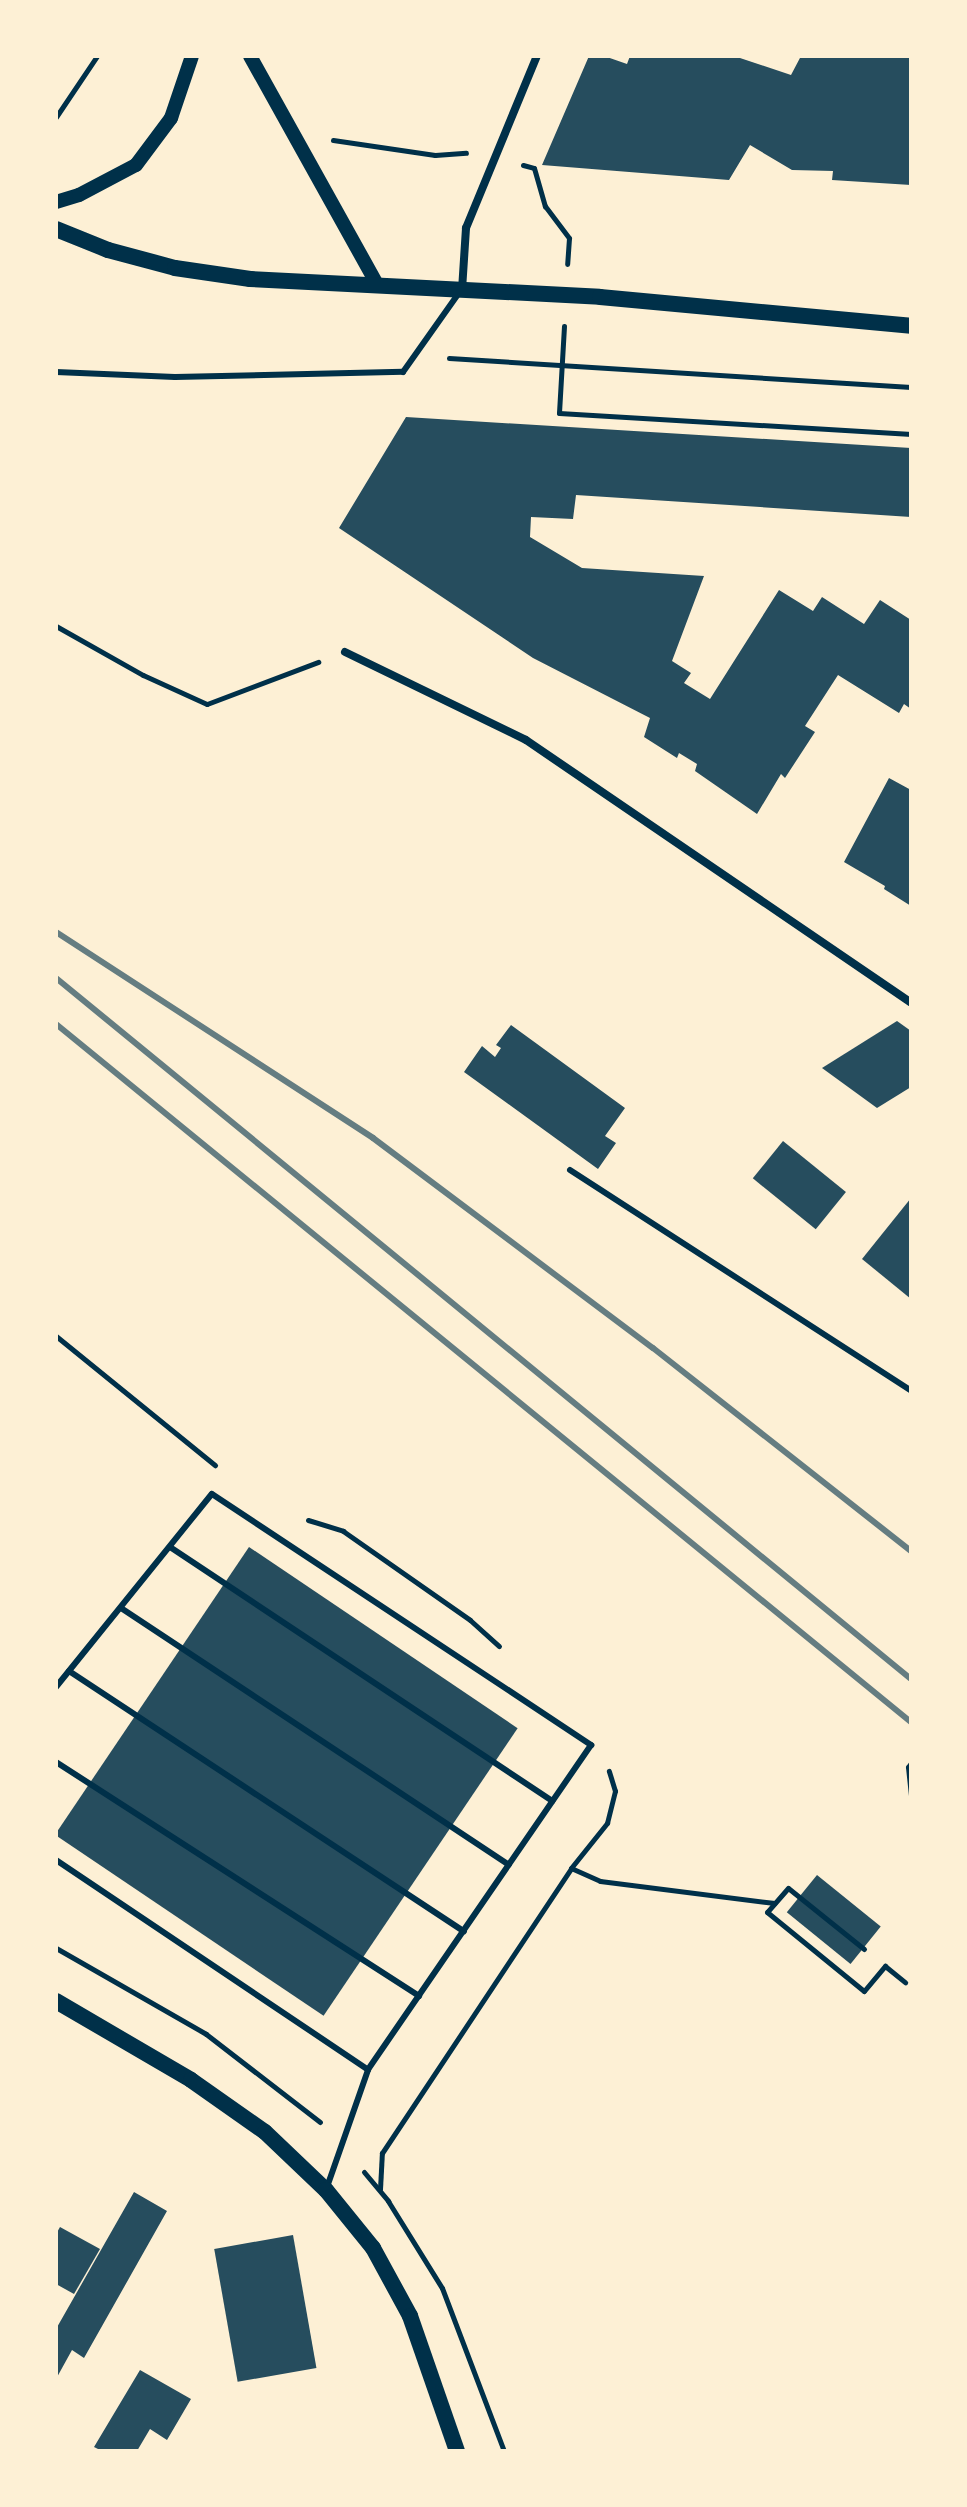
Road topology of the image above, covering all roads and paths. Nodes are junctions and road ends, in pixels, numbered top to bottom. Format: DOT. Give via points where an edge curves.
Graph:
graph roads {
  1 [pos="97,56"];
  2 [pos="192,56"];
  3 [pos="250,56"];
  4 [pos="537,56"];
  5 [pos="56,117"];
  6 [pos="296,135"];
  7 [pos="469,152"];
  8 [pos="534,168"];
  9 [pos="56,202"];
  10 [pos="56,229"];
  11 [pos="567,263"];
  12 [pos="378,286"];
  13 [pos="462,290"];
  14 [pos="911,326"];
  15 [pos="564,330"];
  16 [pos="562,365"];
  17 [pos="56,372"];
  18 [pos="911,387"];
  19 [pos="911,434"];
  20 [pos="56,626"];
  21 [pos="345,652"];
  22 [pos="911,1003"];
  23 [pos="570,1170"];
  24 [pos="911,1391"];
  25 [pos="170,1547"];
  26 [pos="121,1608"];
  27 [pos="69,1671"];
  28 [pos="56,1687"];
  29 [pos="56,1762"];
  30 [pos="911,1763"];
  31 [pos="911,1796"];
  32 [pos="552,1801"];
  33 [pos="56,1860"];
  34 [pos="509,1865"];
  35 [pos="775,1903"];
  36 [pos="464,1931"];
  37 [pos="864,1949"];
  38 [pos="905,1982"];
  39 [pos="419,1996"];
  40 [pos="56,2001"];
  41 [pos="368,2070"];
  42 [pos="326,2190"];
  43 [pos="381,2192"];
  44 [pos="457,2451"];
  1 -- 5 [label="path"];
  2 -- 9 [label="street" via="171,118 136,165"];
  3 -- 6 [label="street"];
  4 -- 13 [label="street" via="466,228"];
  6 -- 7 [label="path" via="435,155"];
  6 -- 12 [label="street"];
  8 -- 11 [label="path" via="545,206 569,238"];
  10 -- 12 [label="main road" via="175,268 250,279"];
  12 -- 13 [label="main road"];
  13 -- 14 [label="main road" via="600,297"];
  13 -- 17 [label="lane" via="403,372 175,377"];
  15 -- 16 [label="path"];
  16 -- 18 [label="path"];
  16 -- 19 [label="path" via="559,413"];
  20 -- 21 [label="path" via="207,704"];
  21 -- 22 [label="street" via="526,740"];
  23 -- 24 [label="lane"];
  25 -- 26 [label="lane"];
  25 -- 32 [label="lane"];
  25 -- 32 [label="lane" via="212,1494 591,1745"];
  26 -- 27 [label="lane"];
  26 -- 34 [label="lane"];
  27 -- 28 [label="lane"];
  27 -- 36 [label="lane"];
  29 -- 39 [label="lane"];
  30 -- 31 [label="path"];
  32 -- 34 [label="lane"];
  33 -- 41 [label="lane"];
  34 -- 36 [label="lane"];
  35 -- 37 [label="path" via="788,1888"];
  35 -- 38 [label="path" via="767,1912 864,1991 885,1966"];
  35 -- 43 [label="path" via="600,1881 571,1868 382,2153"];
  36 -- 39 [label="lane"];
  39 -- 41 [label="lane"];
  40 -- 42 [label="main road" via="216,2097 265,2132"];
  41 -- 42 [label="lane"];
  42 -- 44 [label="main road" via="373,2248 410,2316"];
}
